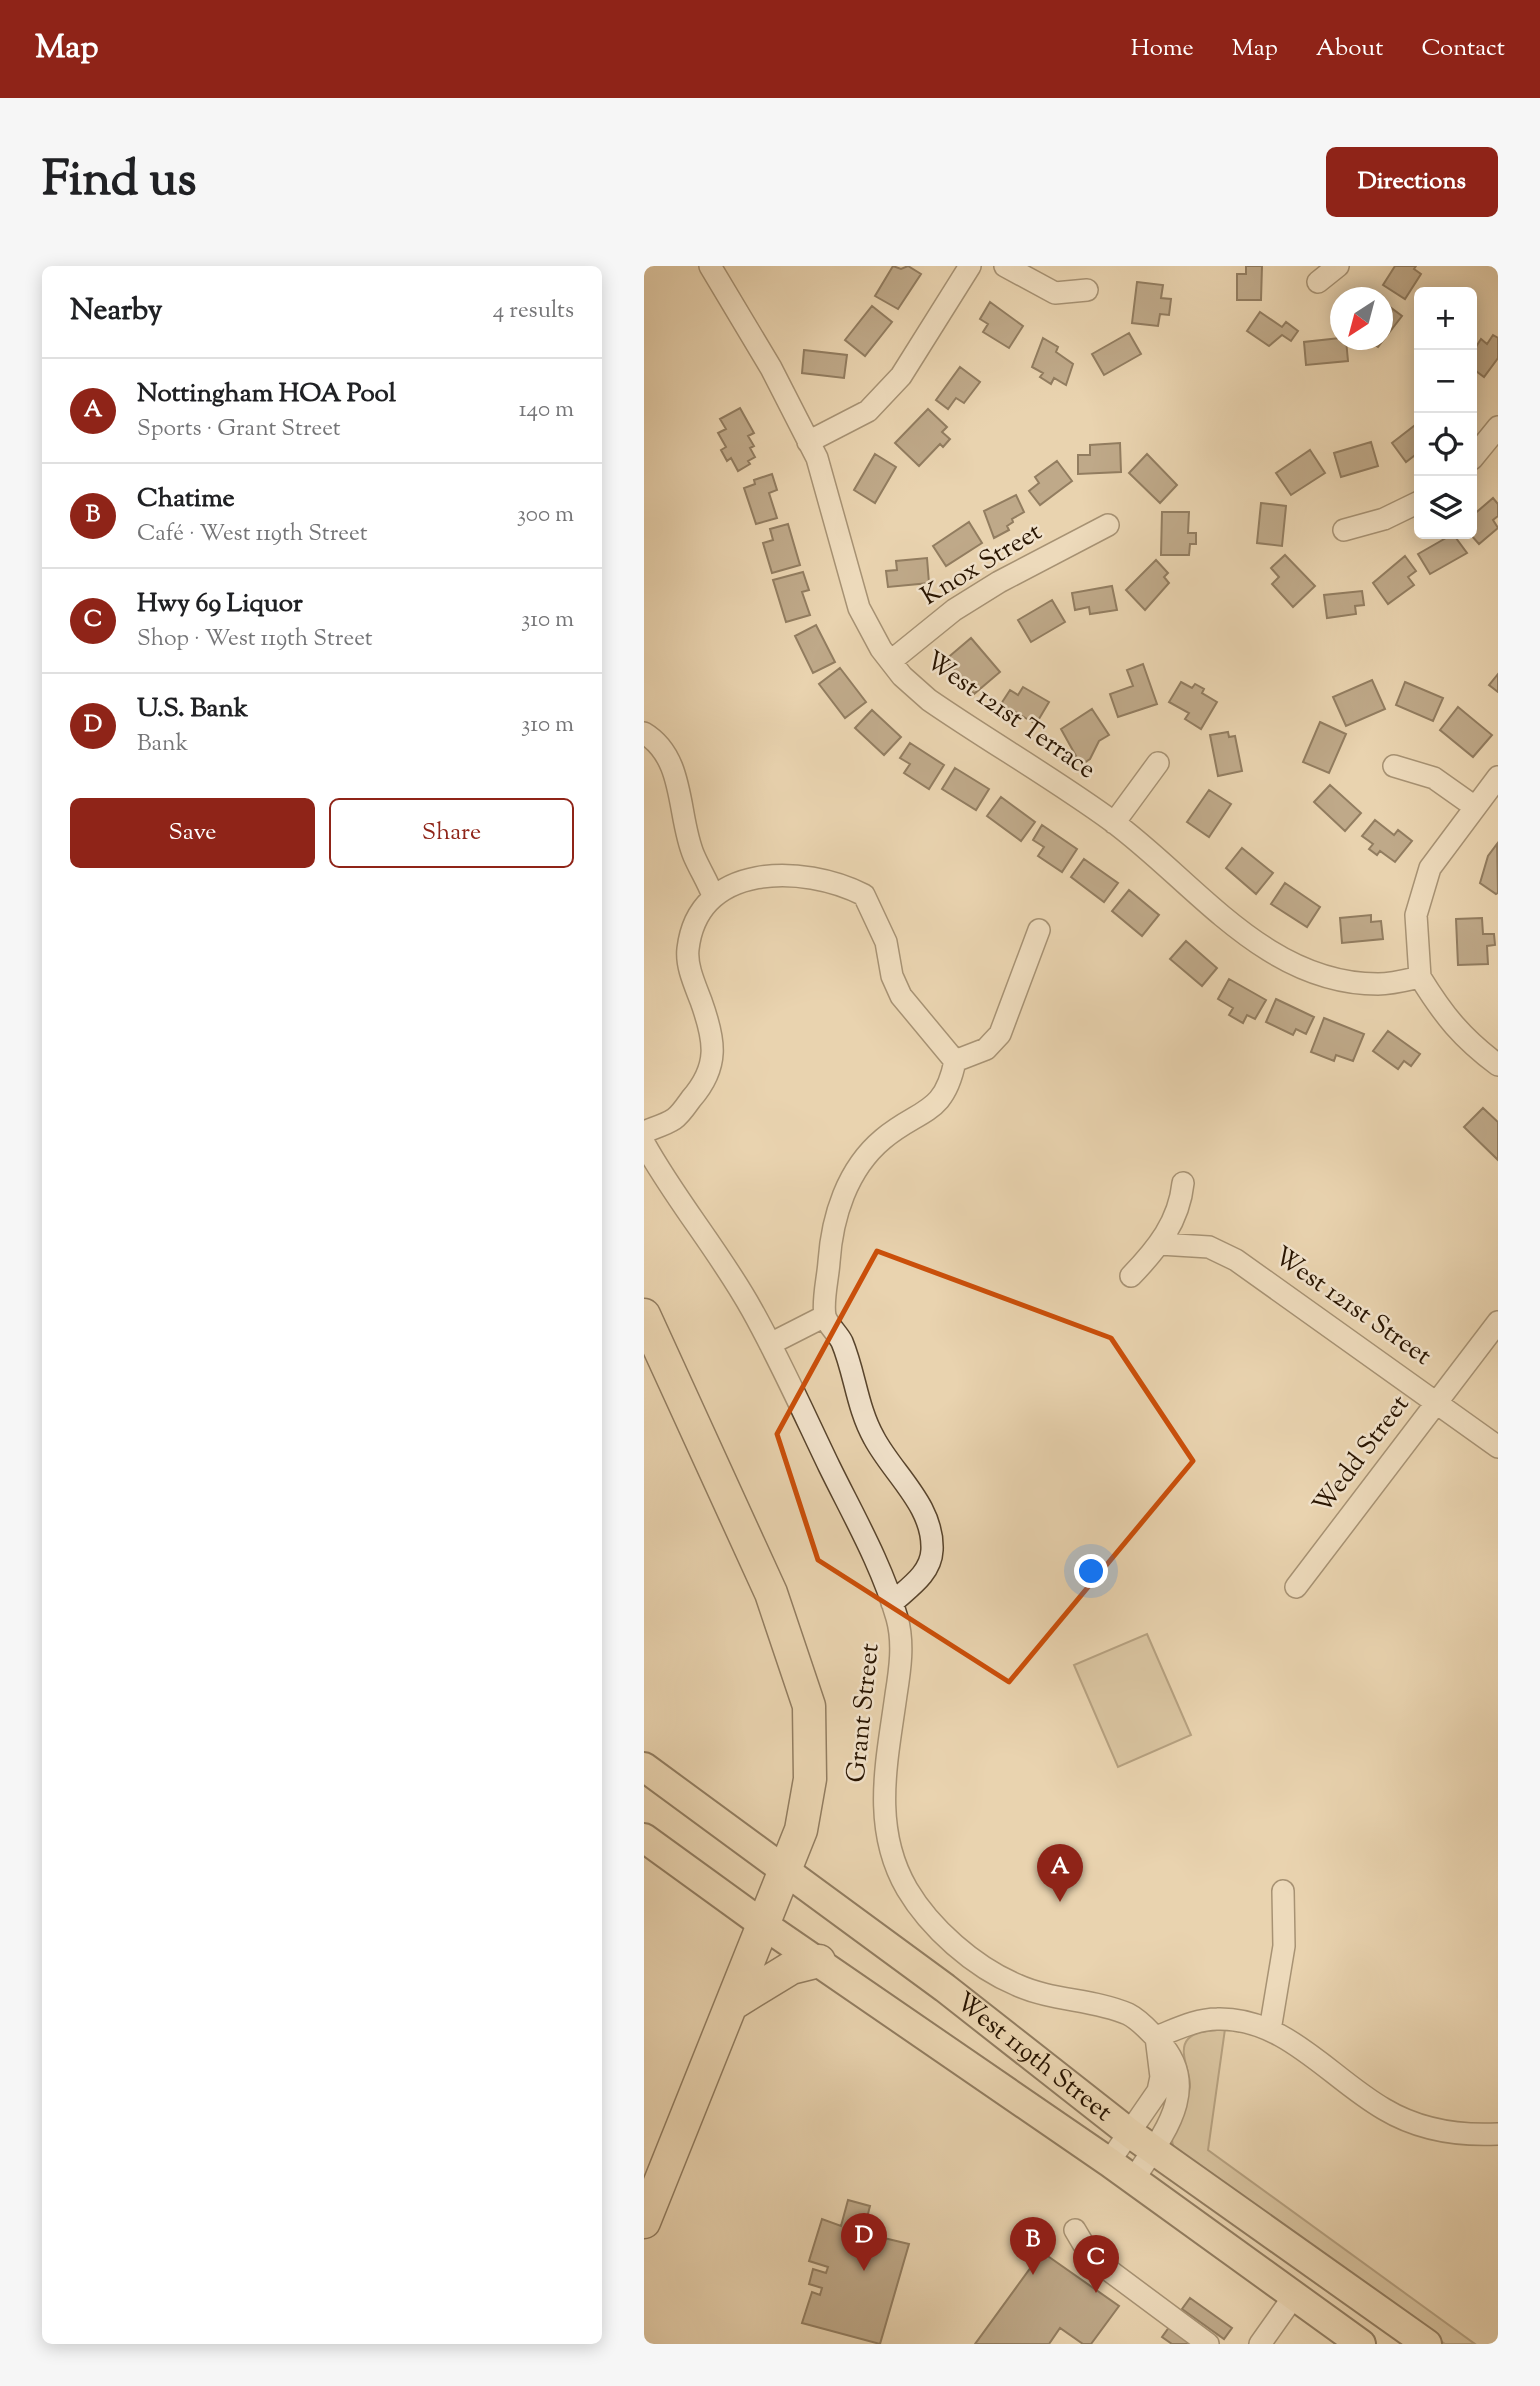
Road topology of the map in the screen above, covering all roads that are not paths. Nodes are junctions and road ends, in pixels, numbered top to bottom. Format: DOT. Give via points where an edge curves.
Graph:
graph roads {
  1 [pos="710,266"];
  2 [pos="970,266"];
  3 [pos="1005,266"];
  4 [pos="1338,266"];
  5 [pos="1318,282"];
  6 [pos="1087,290"];
  7 [pos="1498,427"];
  8 [pos="808,442"];
  9 [pos="1477,453"];
  10 [pos="1414,504"];
  11 [pos="1108,525"];
  12 [pos="1344,530"];
  13 [pos="891,661"];
  14 [pos="644,733"];
  15 [pos="1158,763"];
  16 [pos="1394,766"];
  17 [pos="1498,777"];
  18 [pos="1475,807"];
  19 [pos="1114,823"];
  20 [pos="713,896"];
  21 [pos="1038,930"];
  22 [pos="1420,977"];
  23 [pos="955,1061"];
  24 [pos="1498,1065"];
  25 [pos="644,1132"];
  26 [pos="644,1143"];
  27 [pos="1182,1183"];
  28 [pos="1160,1244"];
  29 [pos="1130,1276"];
  30 [pos="644,1315"];
  31 [pos="825,1316"];
  32 [pos="1498,1322"];
  33 [pos="770,1345"];
  34 [pos="1437,1402"];
  35 [pos="1498,1447"];
  36 [pos="1296,1587"];
  37 [pos="892,1603"];
  38 [pos="644,1767"];
  39 [pos="644,1838"];
  40 [pos="786,1871"];
  41 [pos="1283,1891"];
  42 [pos="764,1925"];
  43 [pos="818,1961"];
  44 [pos="734,2003"];
  45 [pos="1270,2030"];
  46 [pos="1156,2037"];
  47 [pos="1498,2134"];
  48 [pos="1142,2141"];
  49 [pos="1109,2162"];
  50 [pos="1133,2180"];
  51 [pos="644,2222"];
  52 [pos="1075,2230"];
  53 [pos="1294,2296"];
  54 [pos="1208,2344"];
  55 [pos="1260,2344"];
  56 [pos="1361,2344"];
  57 [pos="1427,2344"];
  1 -- 8 [label="street, West 121st Terrace" via="771,368"];
  2 -- 8 [label="street" via="901,376 868,411"];
  3 -- 6 [label="street" via="1055,293"];
  4 -- 5 [label="street"];
  7 -- 9 [label="street"];
  8 -- 13 [label="street, West 121st Terrace" via="817,458 859,608"];
  10 -- 12 [label="street"];
  11 -- 13 [label="street, Knox Street" via="954,610"];
  13 -- 19 [label="street, West 121st Terrace" via="929,701"];
  14 -- 20 [label="street" via="667,757 694,855"];
  15 -- 19 [label="street"];
  16 -- 18 [label="street" via="1434,778"];
  17 -- 18 [label="street"];
  18 -- 22 [label="street" via="1438,854 1421,891 1416,925"];
  19 -- 22 [label="street, West 121st Terrace" via="1237,928 1296,966 1360,984"];
  20 -- 23 [label="street" via="763,877 822,878 864,895 886,942 901,996"];
  20 -- 25 [label="street" via="699,912 687,952 711,1035 713,1059 708,1079 674,1119"];
  21 -- 23 [label="street" via="1000,1034 986,1049"];
  22 -- 24 [label="street" via="1464,1039"];
  23 -- 31 [label="street" via="950,1086 937,1103 878,1143 849,1181 835,1224"];
  26 -- 33 [label="street, Grant Street"];
  27 -- 28 [label="street" via="1181,1200"];
  28 -- 29 [label="street"];
  28 -- 34 [label="street, West 121st Street" via="1209,1247 1236,1260"];
  30 -- 40 [label="highway" via="771,1593 809,1706 810,1779 801,1830"];
  31 -- 33 [label="street"];
  31 -- 37 [label="street" via="843,1344 873,1438 921,1507 929,1528 933,1551 925,1573"];
  32 -- 34 [label="street, Wedd Street"];
  33 -- 37 [label="street, Grant Street"];
  34 -- 35 [label="street, West 121st Street"];
  34 -- 36 [label="street, Wedd Street"];
  37 -- 46 [label="street, Grant Street" via="901,1664 883,1808 890,1850 908,1889 938,1928 1004,1979 1035,1992 1130,2015"];
  38 -- 40 [label="main road, West 119th Street"];
  39 -- 42 [label="main road, West 119th Street"];
  40 -- 42 [label="highway"];
  40 -- 48 [label="main road, West 119th Street"];
  41 -- 45 [label="street" via="1284,1946"];
  42 -- 43 [label="main road, West 119th Street"];
  42 -- 44 [label="highway"];
  43 -- 44 [label="highway" via="791,1968"];
  43 -- 49 [label="main road, West 119th Street"];
  44 -- 51 [label="highway"];
  45 -- 46 [label="street" via="1239,2020 1215,2019"];
  45 -- 47 [label="street" via="1385,2110 1413,2123 1444,2132"];
  46 -- 48 [label="street, Grant Street" via="1178,2066 1181,2088"];
  48 -- 49 [label="street"];
  48 -- 50 [label="street"];
  48 -- 57 [label="main road, West 119th Street"];
  49 -- 50 [label="main road, West 119th Street"];
  50 -- 53 [label="main road, West 119th Street"];
  52 -- 54 [label="street" via="1091,2257"];
  53 -- 55 [label="street"];
  53 -- 56 [label="main road, West 119th Street"];
}
